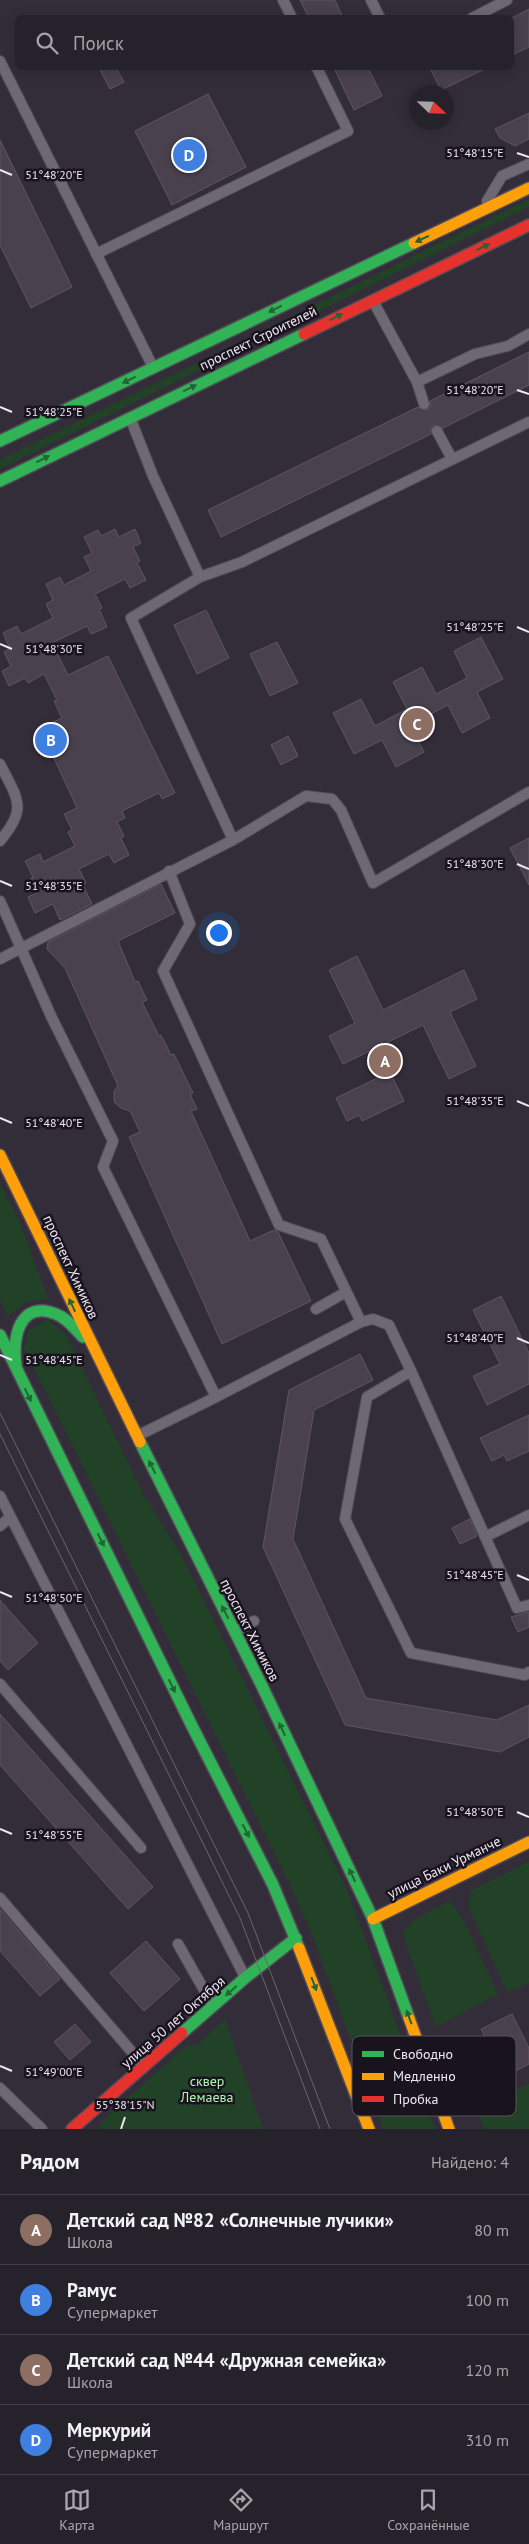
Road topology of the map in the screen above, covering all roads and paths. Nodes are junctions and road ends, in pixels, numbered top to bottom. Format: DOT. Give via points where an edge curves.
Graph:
graph roads {
  1 [pos="283,0"];
  2 [pos="371,0"];
  3 [pos="507,0"];
  4 [pos="290,15"];
  5 [pos="378,15"];
  6 [pos="478,15"];
  7 [pos="0,61"];
  8 [pos="317,70"];
  9 [pos="529,164"];
  10 [pos="529,188"];
  11 [pos="481,211"];
  12 [pos="529,224"];
  13 [pos="96,254"];
  14 [pos="372,300"];
  15 [pos="529,334"];
  16 [pos="154,368"];
  17 [pos="416,382"];
  18 [pos="424,404"];
  19 [pos="130,416"];
  20 [pos="529,422"];
  21 [pos="437,431"];
  22 [pos="0,441"];
  23 [pos="452,459"];
  24 [pos="0,481"];
  25 [pos="200,577"];
  26 [pos="0,764"];
  27 [pos="529,792"];
  28 [pos="1,837"];
  29 [pos="233,840"];
  30 [pos="169,871"];
  31 [pos="0,901"];
  32 [pos="20,948"];
  33 [pos="0,959"];
  34 [pos="0,1155"];
  35 [pos="346,1292"];
  36 [pos="316,1309"];
  37 [pos="361,1322"];
  38 [pos="0,1335"];
  39 [pos="90,1343"];
  40 [pos="16,1369"];
  41 [pos="411,1371"];
  42 [pos="216,1397"];
  43 [pos="136,1437"];
  44 [pos="0,1496"];
  45 [pos="529,1515"];
  46 [pos="10,1517"];
  47 [pos="0,1526"];
  48 [pos="485,1537"];
  49 [pos="529,1605"];
  50 [pos="254,1621"];
  51 [pos="235,1632"];
  52 [pos="529,1672"];
  53 [pos="0,1684"];
  54 [pos="529,1842"];
  55 [pos="141,1848"];
  56 [pos="0,1898"];
  57 [pos="373,1919"];
  58 [pos="296,1938"];
  59 [pos="178,1944"];
  60 [pos="245,1978"];
  61 [pos="213,2006"];
  62 [pos="415,2036"];
  63 [pos="145,2066"];
  64 [pos="352,2083"];
  65 [pos="0,2088"];
  66 [pos="365,2116"];
  67 [pos="444,2116"];
  68 [pos="78,2127"];
  69 [pos="42,2129"];
  70 [pos="370,2129"];
  71 [pos="449,2129"];
  1 -- 4 [label="lane"];
  2 -- 5 [label="lane"];
  3 -- 6 [label="lane"];
  7 -- 13 [label="lane"];
  8 -- 13 [label="lane" via="348,131"];
  9 -- 11 [label="lane" via="502,176"];
  10 -- 11 [label="main road, проспект Строителей"];
  11 -- 16 [label="main road, проспект Строителей, one-way"];
  14 -- 12 [label="main road, проспект Строителей, one-way"];
  13 -- 16 [label="lane"];
  14 -- 17 [label="lane"];
  19 -- 14 [label="main road, проспект Строителей, one-way"];
  15 -- 17 [label="lane" via="508,346 475,354"];
  16 -- 22 [label="main road, проспект Строителей, one-way"];
  17 -- 18 [label="lane"];
  24 -- 19 [label="main road, проспект Строителей, one-way"];
  19 -- 25 [label="lane" via="153,476"];
  20 -- 23 [label="lane"];
  21 -- 23 [label="lane"];
  23 -- 25 [label="lane" via="242,562"];
  25 -- 29 [label="lane" via="131,618"];
  26 -- 28 [label="lane" via="18,802 19,812"];
  27 -- 29 [label="lane" via="373,883 341,810 332,798 306,796"];
  29 -- 30 [label="lane"];
  30 -- 32 [label="lane"];
  30 -- 35 [label="lane" via="190,924 163,972 279,1225 321,1239"];
  31 -- 32 [label="lane"];
  32 -- 33 [label="lane"];
  32 -- 42 [label="lane" via="113,1141 103,1167"];
  39 -- 34 [label="main road, проспект Химиков, one-way"];
  35 -- 36 [label="lane"];
  35 -- 37 [label="lane"];
  37 -- 41 [label="lane" via="373,1319 389,1325"];
  37 -- 42 [label="lane"];
  38 -- 40 [label="main road"];
  39 -- 40 [label="main road" via="58,1314 36,1312 25,1318 17,1330 14,1341"];
  39 -- 43 [label="main road, проспект Химиков"];
  40 -- 58 [label="main road, one-way" via="273,1885"];
  41 -- 48 [label="lane"];
  41 -- 52 [label="lane" via="367,1397 345,1519 411,1654 525,1674"];
  42 -- 43 [label="lane"];
  51 -- 43 [label="main road, проспект Химиков, one-way"];
  44 -- 46 [label="lane"];
  45 -- 48 [label="lane"];
  46 -- 47 [label="lane"];
  46 -- 60 [label="lane"];
  48 -- 49 [label="lane" via="517,1608"];
  50 -- 51 [label="lane"];
  57 -- 51 [label="main road, проспект Химиков, one-way"];
  53 -- 55 [label="lane"];
  54 -- 57 [label="main road, улица Баки Урманче"];
  56 -- 63 [label="lane"];
  62 -- 57 [label="main road, проспект Химиков, one-way"];
  58 -- 60 [label="main road, улица 50 лет Октября"];
  58 -- 64 [label="main road, one-way"];
  59 -- 61 [label="lane"];
  60 -- 61 [label="main road, улица 50 лет Октября, one-way"];
  61 -- 63 [label="main road, улица 50 лет Октября"];
  63 -- 68 [label="main road, улица 50 лет Октября"];
  65 -- 69 [label="lane"];
  66 -- 70 [label="main road, one-way"];
  71 -- 67 [label="main road, проспект Химиков, one-way"];
}
